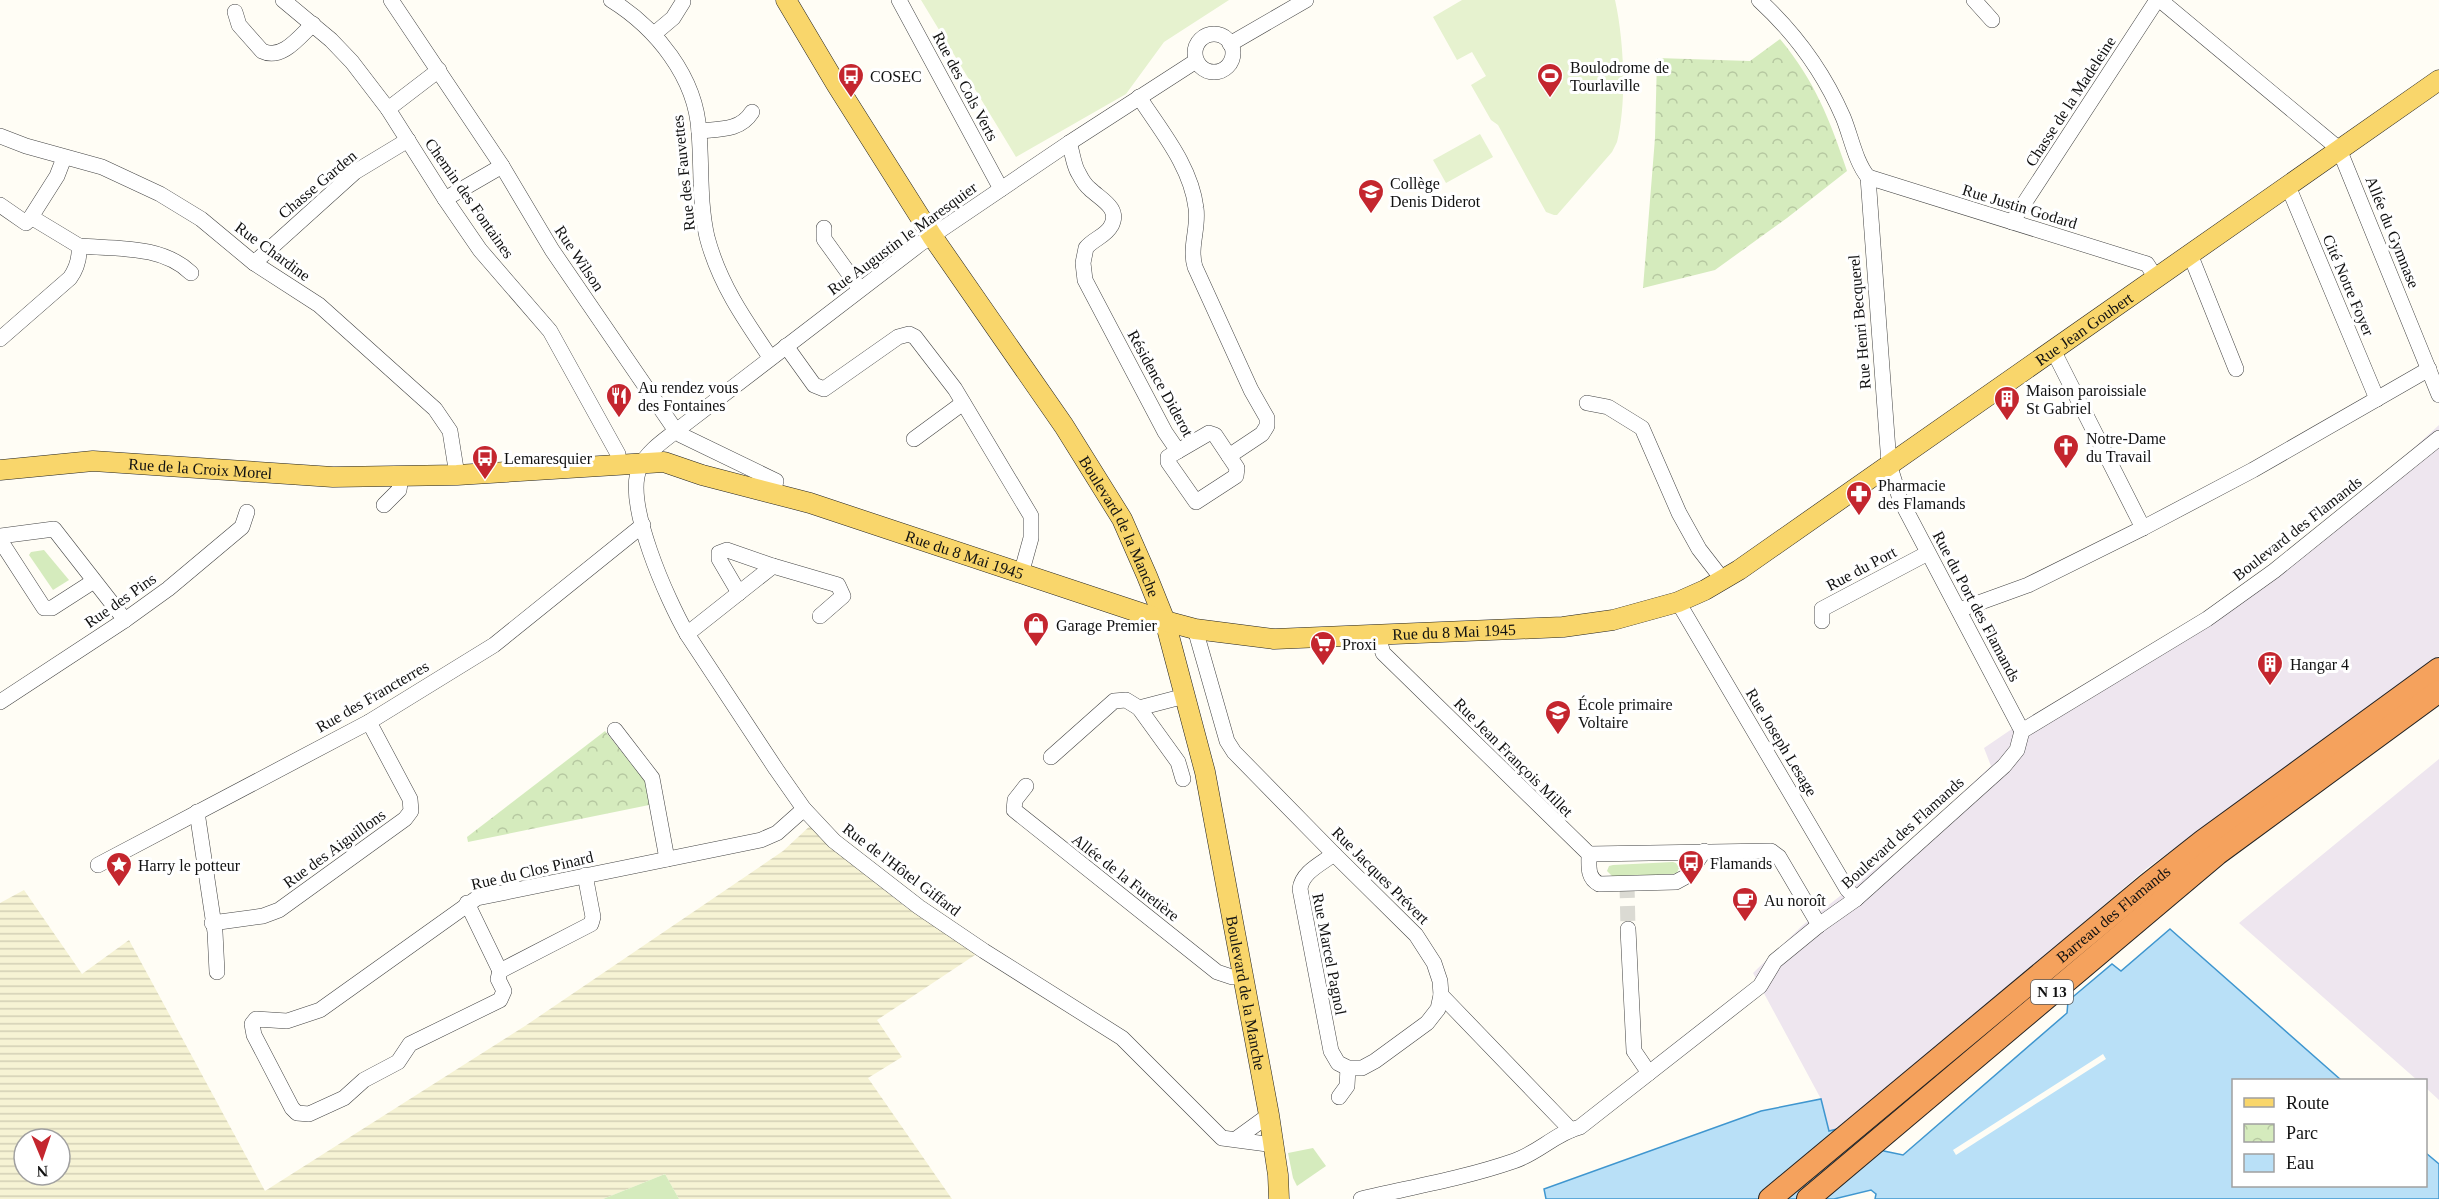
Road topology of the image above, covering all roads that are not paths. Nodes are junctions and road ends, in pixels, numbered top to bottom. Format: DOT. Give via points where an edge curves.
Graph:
graph roads {
  1 [pos="284,0"];
  2 [pos="391,0"];
  3 [pos="611,0"];
  4 [pos="786,0"];
  5 [pos="899,0"];
  6 [pos="1306,0"];
  7 [pos="1974,0"];
  8 [pos="2159,0"];
  9 [pos="1764,1"];
  10 [pos="683,2"];
  11 [pos="235,12"];
  12 [pos="1992,20"];
  13 [pos="313,24"];
  14 [pos="654,34"];
  15 [pos="1230,44"];
  16 [pos="1196,61"];
  17 [pos="439,70"];
  18 [pos="2439,80"];
  19 [pos="1139,97"];
  20 [pos="388,109"];
  21 [pos="752,112"];
  22 [pos="699,131"];
  23 [pos="0,136"];
  24 [pos="408,140"];
  25 [pos="1069,143"];
  26 [pos="2339,149"];
  27 [pos="64,158"];
  28 [pos="502,166"];
  29 [pos="1868,177"];
  30 [pos="2288,186"];
  31 [pos="1001,189"];
  32 [pos="445,199"];
  33 [pos="0,205"];
  34 [pos="31,217"];
  35 [pos="2012,222"];
  36 [pos="824,228"];
  37 [pos="932,236"];
  38 [pos="79,246"];
  39 [pos="2190,254"];
  40 [pos="254,263"];
  41 [pos="191,273"];
  42 [pos="2156,278"];
  43 [pos="860,289"];
  44 [pos="0,339"];
  45 [pos="786,346"];
  46 [pos="2052,350"];
  47 [pos="771,357"];
  48 [pos="2236,369"];
  49 [pos="2429,369"];
  50 [pos="2439,394"];
  51 [pos="2377,399"];
  52 [pos="1587,403"];
  53 [pos="963,404"];
  54 [pos="676,431"];
  55 [pos="2439,438"];
  56 [pos="914,439"];
  57 [pos="1178,451"];
  58 [pos="1229,456"];
  59 [pos="643,462"];
  60 [pos="1889,464"];
  61 [pos="618,465"];
  62 [pos="0,470"];
  63 [pos="457,475"];
  64 [pos="400,477"];
  65 [pos="773,492"];
  66 [pos="384,505"];
  67 [pos="247,512"];
  68 [pos="643,525"];
  69 [pos="2143,528"];
  70 [pos="0,538"];
  71 [pos="1928,553"];
  72 [pos="773,566"];
  73 [pos="1021,574"];
  74 [pos="1723,580"];
  75 [pos="94,581"];
  76 [pos="740,593"];
  77 [pos="1678,602"];
  78 [pos="1959,610"];
  79 [pos="820,616"];
  80 [pos="124,620"];
  81 [pos="1165,621"];
  82 [pos="1822,621"];
  83 [pos="1195,629"];
  84 [pos="687,634"];
  85 [pos="1378,636"];
  86 [pos="2439,669"];
  87 [pos="2439,691"];
  88 [pos="1185,696"];
  89 [pos="0,702"];
  90 [pos="1139,708"];
  91 [pos="369,722"];
  92 [pos="615,730"];
  93 [pos="2022,731"];
  94 [pos="1051,757"];
  95 [pos="1184,778"];
  96 [pos="1026,786"];
  97 [pos="804,809"];
  98 [pos="197,812"];
  99 [pos="1704,851"];
  100 [pos="1334,854"];
  101 [pos="1589,854"];
  102 [pos="667,859"];
  103 [pos="98,866"];
  104 [pos="585,875"];
  105 [pos="1856,899"];
  106 [pos="467,903"];
  107 [pos="213,923"];
  108 [pos="1819,925"];
  109 [pos="1628,929"];
  110 [pos="500,971"];
  111 [pos="217,972"];
  112 [pos="1243,976"];
  113 [pos="1441,994"];
  114 [pos="1348,1068"];
  115 [pos="1649,1073"];
  116 [pos="1339,1096"];
  117 [pos="1269,1115"];
  118 [pos="1571,1130"];
  119 [pos="1236,1139"];
  120 [pos="1274,1144"];
  121 [pos="1279,1199"];
  122 [pos="1361,1199"];
  123 [pos="1770,1199"];
  124 [pos="1808,1199"];
  1 -- 13 [label="street, Chemin des Fontaines"];
  2 -- 17 [label="street, Rue Wilson"];
  3 -- 14 [label="street, Rue des Fauvettes"];
  4 -- 37 [label="main road, Boulevard de la Manche"];
  5 -- 31 [label="street, Rue des Cols Verts"];
  6 -- 15 [label="street"];
  7 -- 12 [label="street"];
  8 -- 26 [label="street, Chasse de la Madeleine"];
  8 -- 35 [label="street, Chasse de la Madeleine"];
  9 -- 29 [label="street, Rue Henri Becquerel" via="1790,30 1832,92"];
  10 -- 14 [label="street" via="673,18"];
  11 -- 13 [label="street" via="239,25 267,54 282,52"];
  13 -- 20 [label="street, Chemin des Fontaines" via="352,62"];
  14 -- 22 [label="street, Rue des Fauvettes" via="686,84"];
  15 -- 16 [label="street" via="1216,34 1205,36 1197,44"];
  15 -- 16 [label="street" via="1231,60 1220,71 1204,69"];
  16 -- 19 [label="street, Rue Augustin le Maresquier"];
  17 -- 20 [label="street"];
  17 -- 28 [label="street, Rue Wilson"];
  18 -- 26 [label="main road, Rue Jean Goubert"];
  19 -- 25 [label="street, Rue Augustin le Maresquier"];
  19 -- 58 [label="street" via="1188,176 1198,218 1192,249 1194,262 1244,376 1267,418 1262,434"];
  20 -- 24 [label="street, Chemin des Fontaines"];
  21 -- 22 [label="street" via="738,126"];
  22 -- 47 [label="street, Rue des Fauvettes" via="700,197 708,238 732,300"];
  23 -- 27 [label="street, Rue Chardine"];
  24 -- 32 [label="street, Chemin des Fontaines"];
  24 -- 40 [label="street, Chasse Garden" via="355,172"];
  25 -- 31 [label="street, Rue Augustin le Maresquier"];
  25 -- 57 [label="street, Résidence Diderot" via="1077,171 1087,187 1107,202 1113,216 1109,230 1086,248 1085,280"];
  26 -- 30 [label="main road, Rue Jean Goubert"];
  26 -- 49 [label="street, Allée du Gymnase"];
  27 -- 34 [label="street"];
  27 -- 40 [label="street, Rue Chardine" via="102,167 160,194 201,219"];
  28 -- 32 [label="street"];
  28 -- 54 [label="street, Rue Wilson" via="552,250"];
  29 -- 35 [label="street, Rue Justin Godard"];
  29 -- 60 [label="street, Rue Henri Becquerel"];
  30 -- 39 [label="main road, Rue Jean Goubert"];
  30 -- 51 [label="street, Cité Notre Foyer"];
  31 -- 37 [label="street, Rue Augustin le Maresquier"];
  32 -- 61 [label="street, Chemin des Fontaines" via="480,250 550,331 618,454"];
  33 -- 34 [label="street" via="26,223"];
  34 -- 38 [label="street"];
  35 -- 42 [label="street, Rue Justin Godard" via="2147,264"];
  36 -- 43 [label="street" via="824,239"];
  37 -- 43 [label="street, Rue Augustin le Maresquier"];
  37 -- 81 [label="main road, Boulevard de la Manche" via="1064,426 1122,519"];
  38 -- 41 [label="street" via="157,253 181,263"];
  38 -- 44 [label="street" via="79,260 70,278"];
  39 -- 42 [label="main road, Rue Jean Goubert"];
  39 -- 48 [label="street"];
  40 -- 63 [label="street, Rue Chardine" via="319,304 435,409 450,431"];
  42 -- 46 [label="main road, Rue Jean Goubert"];
  43 -- 45 [label="street, Rue Augustin le Maresquier"];
  45 -- 47 [label="street, Rue Augustin le Maresquier"];
  45 -- 53 [label="street" via="814,385 824,389 898,337 909,334 955,388"];
  46 -- 60 [label="main road, Rue Jean Goubert"];
  46 -- 69 [label="street"];
  47 -- 54 [label="street, Rue Augustin le Maresquier"];
  49 -- 50 [label="street, Allée du Gymnase"];
  49 -- 51 [label="street"];
  51 -- 69 [label="street"];
  52 -- 74 [label="street" via="1608,407 1642,428 1679,513"];
  53 -- 56 [label="street"];
  53 -- 73 [label="street" via="1031,516 1031,538"];
  54 -- 59 [label="street, Rue Augustin le Maresquier"];
  54 -- 65 [label="street, Rue Wilson" via="776,481"];
  55 -- 93 [label="street, Boulevard des Flamands" via="2274,571 2207,619"];
  57 -- 58 [label="street, Résidence Diderot" via="1209,433 1215,435"];
  57 -- 58 [label="street" via="1168,457 1168,462 1197,502 1236,476 1237,468"];
  59 -- 61 [label="main road, Rue de la Croix Morel"];
  59 -- 65 [label="main road, Rue du 8 Mai 1945" via="664,462"];
  59 -- 68 [label="street, Rue de l'Hôtel Giffard" via="636,478"];
  60 -- 71 [label="street, Rue du Port des Flamands" via="1900,499"];
  60 -- 74 [label="main road, Rue du 8 Mai 1945"];
  61 -- 63 [label="main road, Rue de la Croix Morel"];
  62 -- 64 [label="main road, Rue de la Croix Morel" via="93,461 263,474"];
  63 -- 64 [label="main road, Rue de la Croix Morel"];
  64 -- 66 [label="street" via="399,490"];
  65 -- 73 [label="main road, Rue du 8 Mai 1945"];
  67 -- 80 [label="street, Rue des Pins" via="242,527"];
  68 -- 84 [label="street, Rue de l'Hôtel Giffard" via="668,597"];
  68 -- 91 [label="street, Rue des Francterres" via="494,645"];
  69 -- 78 [label="street" via="2028,585"];
  70 -- 75 [label="street" via="54,529"];
  70 -- 75 [label="street" via="44,608 52,608"];
  71 -- 78 [label="street, Rue du Port des Flamands"];
  71 -- 82 [label="street, Rue du Port" via="1822,609"];
  72 -- 76 [label="street"];
  72 -- 76 [label="street" via="727,550 719,553"];
  72 -- 79 [label="street" via="838,585 843,596"];
  73 -- 81 [label="main road, Rue du 8 Mai 1945"];
  74 -- 77 [label="main road, Rue du 8 Mai 1945"];
  75 -- 80 [label="street"];
  76 -- 84 [label="street"];
  77 -- 85 [label="main road, Rue du 8 Mai 1945" via="1613,620 1563,627"];
  77 -- 105 [label="street, Rue Joseph Lesage"];
  78 -- 93 [label="street, Rue du Port des Flamands"];
  80 -- 89 [label="street, Rue des Pins"];
  81 -- 83 [label="main road, Rue du 8 Mai 1945"];
  81 -- 88 [label="main road, Boulevard de la Manche"];
  83 -- 85 [label="main road, Rue du 8 Mai 1945" via="1274,639"];
  83 -- 100 [label="street, Rue Jacques Prévert" via="1227,741"];
  84 -- 97 [label="street, Rue de l'Hôtel Giffard"];
  85 -- 101 [label="street, Rue Jean François Millet" via="1383,653"];
  86 -- 123 [label="highway, Barreau des Flamands / N 13" via="2195,848"];
  87 -- 124 [label="highway, Barreau des Flamands / N 13" via="2217,854"];
  88 -- 90 [label="street"];
  88 -- 112 [label="main road, Boulevard de la Manche" via="1205,772"];
  90 -- 94 [label="street" via="1126,700 1114,701"];
  90 -- 95 [label="street" via="1178,762"];
  91 -- 98 [label="street, Rue des Francterres"];
  91 -- 107 [label="street, Rue des Aiguillons" via="410,800 411,811 405,819 279,910"];
  92 -- 102 [label="street" via="652,778"];
  93 -- 105 [label="street, Boulevard des Flamands" via="2017,750 2004,766"];
  96 -- 112 [label="street, Allée de la Furetière" via="1015,800 1014,810 1217,972"];
  97 -- 102 [label="street, Rue du Clos Pinard" via="777,833 761,840"];
  97 -- 119 [label="street, Rue de l'Hôtel Giffard" via="834,841 920,907 1122,1038 1222,1138"];
  98 -- 103 [label="street, Rue des Francterres"];
  98 -- 107 [label="street"];
  99 -- 101 [label="street"];
  99 -- 101 [label="street" via="1682,880 1599,884 1590,876"];
  99 -- 108 [label="street" via="1771,851 1779,857"];
  100 -- 113 [label="street, Rue Jacques Prévert" via="1425,945 1440,981"];
  100 -- 114 [label="street, Rue Marcel Pagnol" via="1306,875 1300,889 1331,1051"];
  102 -- 104 [label="street, Rue du Clos Pinard"];
  104 -- 106 [label="street, Rue du Clos Pinard"];
  104 -- 110 [label="street" via="591,924"];
  105 -- 108 [label="street, Boulevard des Flamands"];
  106 -- 110 [label="street"];
  106 -- 110 [label="street, Rue du Clos Pinard" via="320,1011 287,1021 256,1019 252,1024 254,1035 288,1102 297,1113 309,1114 344,1098 364,1080 398,1062 410,1044 500,1000 504,991 498,979"];
  107 -- 111 [label="street"];
  108 -- 115 [label="street, Boulevard des Flamands" via="1775,961 1760,986"];
  109 -- 115 [label="street" via="1634,1051"];
  112 -- 117 [label="main road, Boulevard de la Manche"];
  113 -- 114 [label="street" via="1438,1009 1427,1023 1375,1061 1362,1068"];
  113 -- 118 [label="street"];
  114 -- 116 [label="street" via="1347,1086"];
  115 -- 118 [label="street, Boulevard des Flamands"];
  117 -- 119 [label="street"];
  117 -- 120 [label="main road, Boulevard de la Manche"];
  118 -- 122 [label="street, Boulevard des Flamands" via="1507,1164"];
  119 -- 120 [label="street, Rue de l'Hôtel Giffard"];
  120 -- 121 [label="main road, Boulevard de la Manche"];
}
